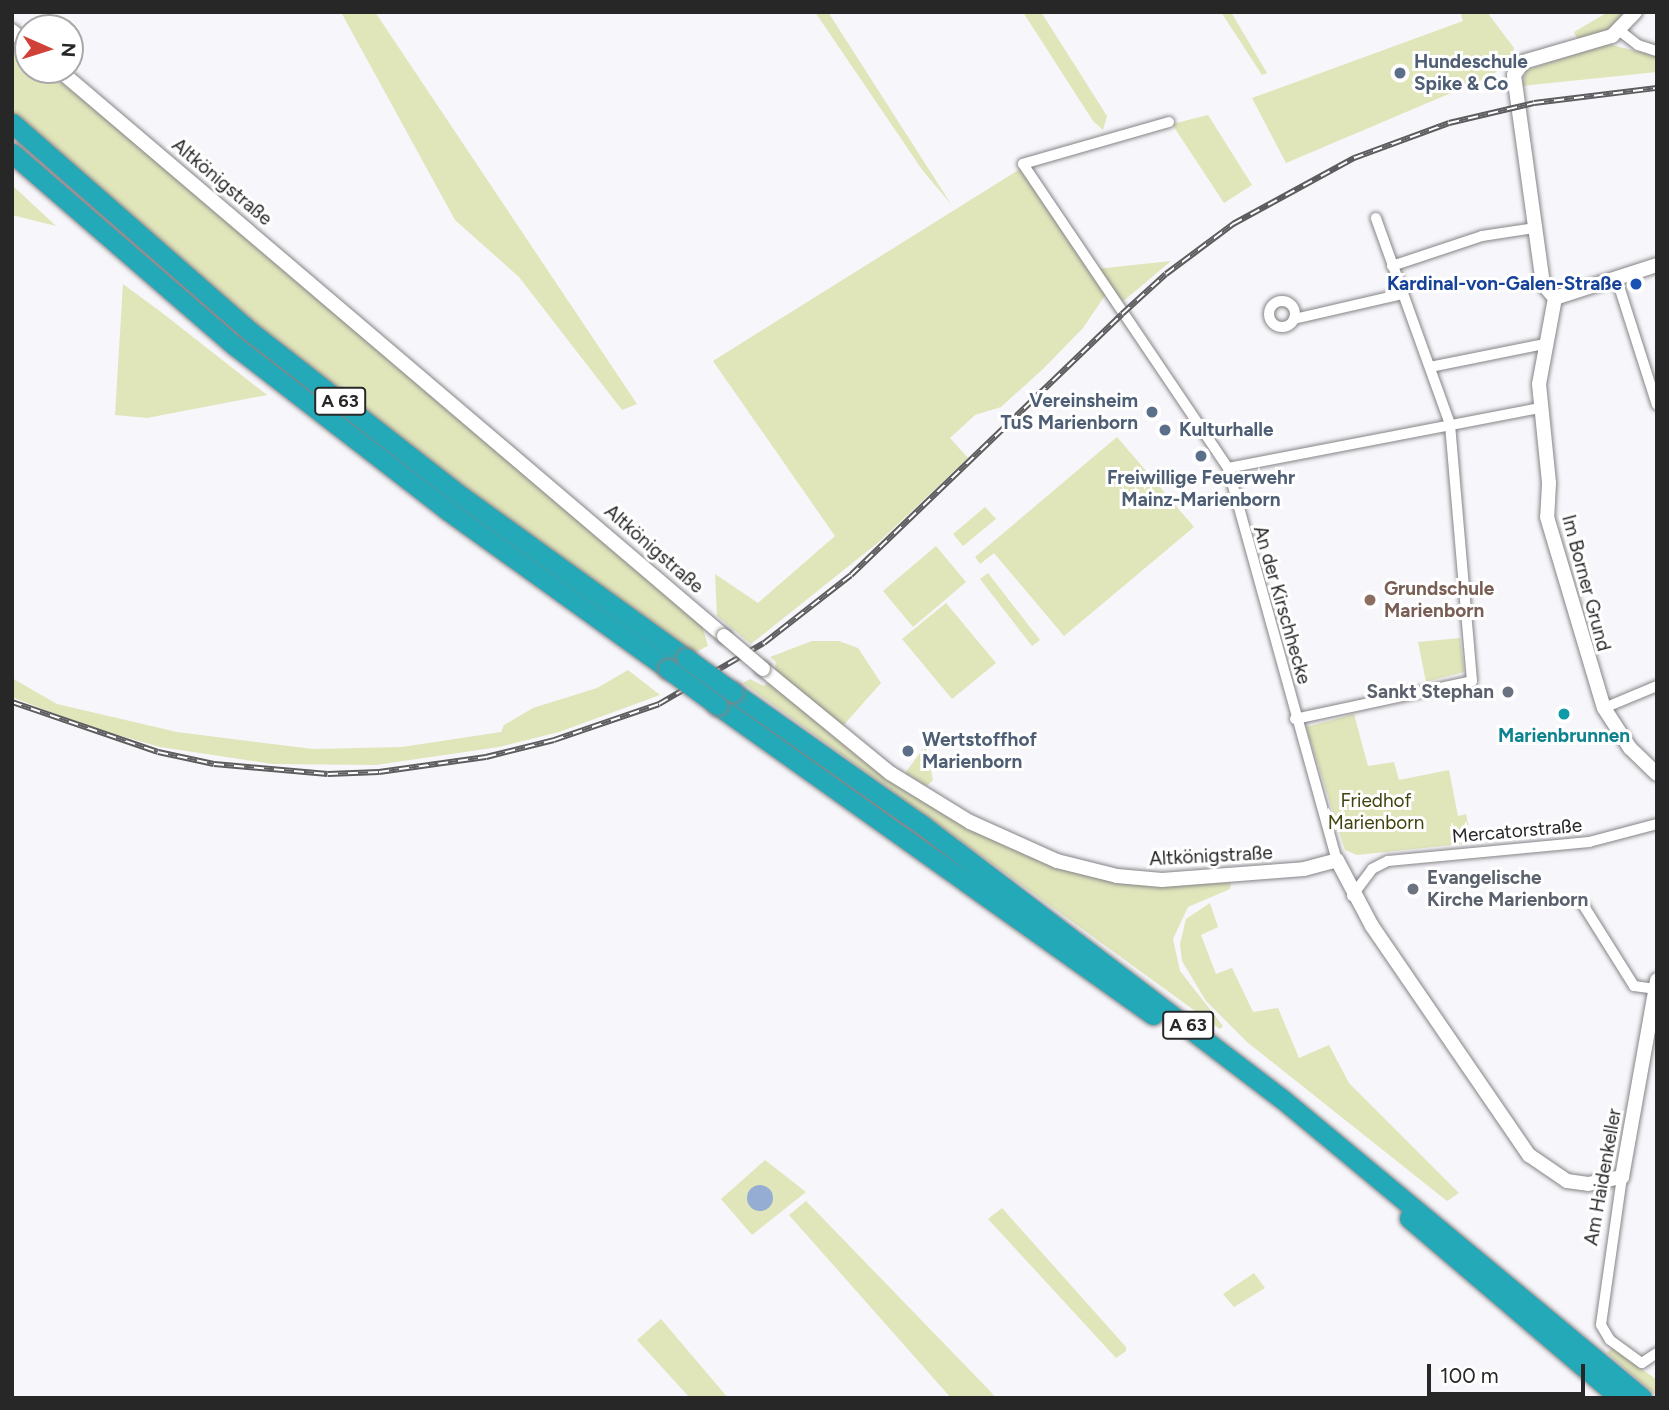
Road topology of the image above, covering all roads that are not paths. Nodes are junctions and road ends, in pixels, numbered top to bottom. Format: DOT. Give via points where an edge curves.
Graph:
graph roads {
  1 [pos="1635,12"];
  2 [pos="1620,31"];
  3 [pos="1657,51"];
  4 [pos="75,84"];
  5 [pos="1169,122"];
  6 [pos="12,123"];
  7 [pos="12,153"];
  8 [pos="1376,218"];
  9 [pos="1535,229"];
  10 [pos="1657,265"];
  11 [pos="1392,266"];
  12 [pos="1617,280"];
  13 [pos="1403,294"];
  14 [pos="1555,298"];
  15 [pos="1294,319"];
  16 [pos="1544,344"];
  17 [pos="1430,367"];
  18 [pos="1657,405"];
  19 [pos="1539,408"];
  20 [pos="1450,424"];
  21 [pos="1228,468"];
  22 [pos="1657,686"];
  23 [pos="1604,708"];
  24 [pos="1295,719"];
  25 [pos="1657,774"];
  26 [pos="1657,824"];
  27 [pos="1340,867"];
  28 [pos="1352,896"];
  29 [pos="1581,903"];
  30 [pos="1656,985"];
  31 [pos="1622,1177"];
  32 [pos="1657,1353"];
  33 [pos="1620,1398"];
  34 [pos="1642,1398"];
  1 -- 2 [label="street"];
  2 -- 3 [label="street" via="1638,45"];
  2 -- 9 [label="street" via="1523,62 1514,85"];
  4 -- 27 [label="street, Altkönigstraße, bridge" via="890,773 970,822 1057,861 1117,876 1162,880"];
  5 -- 21 [label="street, An der Kirschhecke" via="1023,164"];
  6 -- 34 [label="highway, A 63, bridge" via="247,329 461,496 932,833 1250,1073"];
  7 -- 33 [label="highway, A 63, bridge" via="235,346 447,510 1198,1049 1352,1170"];
  8 -- 11 [label="street"];
  9 -- 11 [label="street" via="1482,236"];
  9 -- 14 [label="street" via="1543,284"];
  10 -- 12 [label="street"];
  11 -- 13 [label="street"];
  12 -- 14 [label="street"];
  12 -- 18 [label="street"];
  13 -- 15 [label="street"];
  13 -- 17 [label="street"];
  14 -- 16 [label="street, Im Borner Grund"];
  16 -- 17 [label="street"];
  16 -- 19 [label="street, Im Borner Grund"];
  17 -- 20 [label="street"];
  19 -- 20 [label="street"];
  19 -- 23 [label="street, Im Borner Grund" via="1549,523"];
  20 -- 21 [label="street"];
  20 -- 24 [label="street" via="1472,681"];
  21 -- 24 [label="street, An der Kirschhecke"];
  22 -- 23 [label="street"];
  23 -- 25 [label="street, Im Borner Grund" via="1630,748"];
  24 -- 27 [label="street, An der Kirschhecke"];
  26 -- 28 [label="street, Mercatorstraße" via="1589,842 1388,861 1372,869"];
  27 -- 28 [label="street"];
  28 -- 31 [label="street" via="1536,1163 1552,1175 1577,1183"];
  29 -- 30 [label="street" via="1634,986"];
  30 -- 31 [label="street, Am Haidenkeller"];
  31 -- 32 [label="street, Am Haidenkeller" via="1601,1325 1610,1340 1642,1363"];
}
